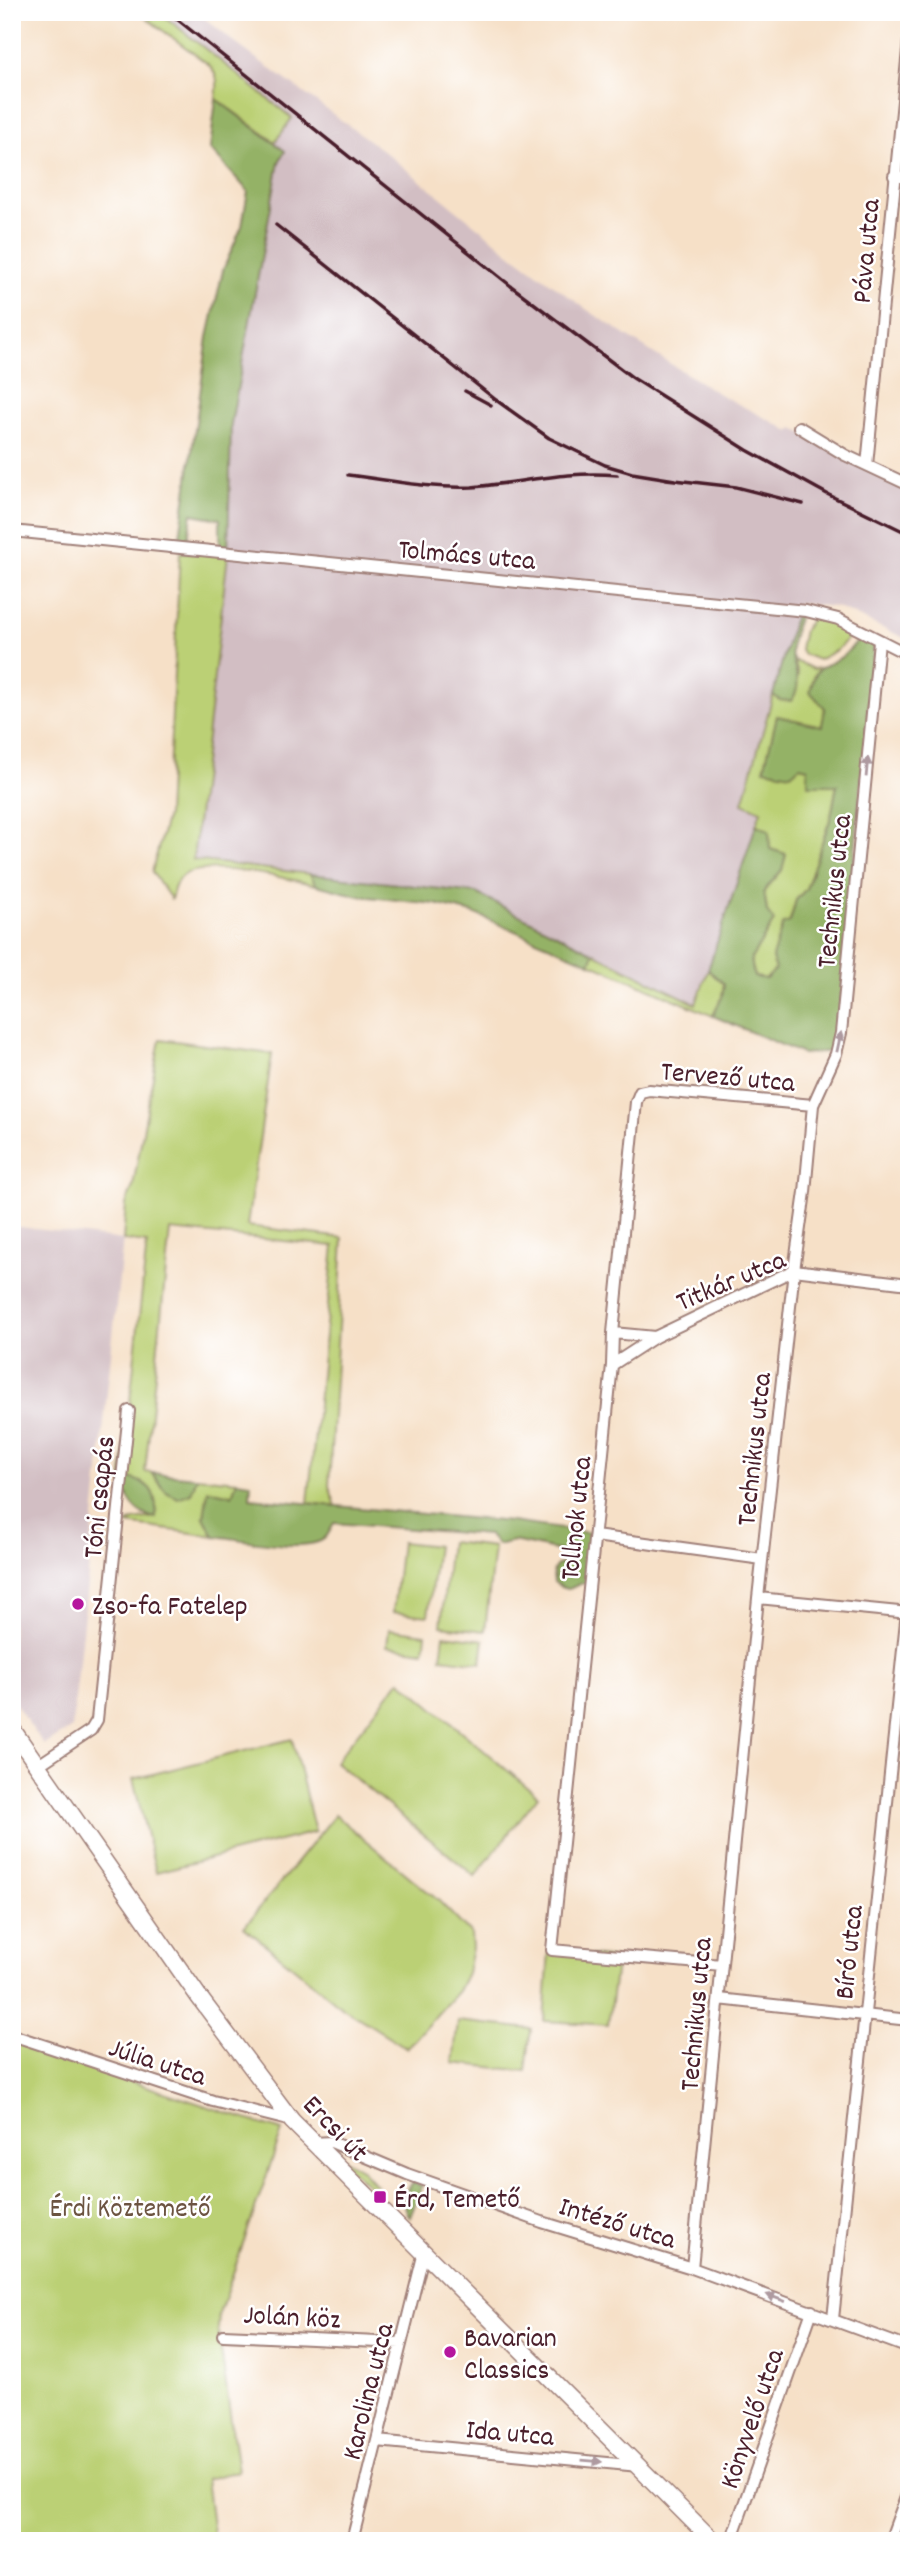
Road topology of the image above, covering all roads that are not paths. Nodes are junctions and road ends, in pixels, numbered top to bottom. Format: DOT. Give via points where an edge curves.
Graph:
graph roads {
  1 [pos="909,40"];
  2 [pos="894,176"];
  3 [pos="909,178"];
  4 [pos="799,427"];
  5 [pos="867,465"];
  6 [pos="909,485"];
  7 [pos="12,531"];
  8 [pos="879,641"];
  9 [pos="909,655"];
  10 [pos="640,1092"];
  11 [pos="813,1105"];
  12 [pos="794,1270"];
  13 [pos="909,1284"];
  14 [pos="613,1333"];
  15 [pos="655,1336"];
  16 [pos="612,1365"];
  17 [pos="129,1411"];
  18 [pos="595,1536"];
  19 [pos="762,1559"];
  20 [pos="909,1592"];
  21 [pos="758,1598"];
  22 [pos="908,1613"];
  23 [pos="12,1729"];
  24 [pos="37,1766"];
  25 [pos="722,1965"];
  26 [pos="719,1999"];
  27 [pos="863,2016"];
  28 [pos="909,2020"];
  29 [pos="12,2035"];
  30 [pos="292,2121"];
  31 [pos="314,2143"];
  32 [pos="424,2252"];
  33 [pos="692,2268"];
  34 [pos="812,2311"];
  35 [pos="833,2319"];
  36 [pos="223,2335"];
  37 [pos="400,2343"];
  38 [pos="909,2348"];
  39 [pos="377,2441"];
  40 [pos="639,2466"];
  41 [pos="909,2489"];
  42 [pos="352,2541"];
  43 [pos="713,2541"];
  44 [pos="731,2541"];
  45 [pos="890,2541"];
  1 -- 2 [label="street, Páva utca"];
  2 -- 3 [label="street"];
  2 -- 5 [label="street, Páva utca"];
  4 -- 5 [label="street"];
  5 -- 6 [label="street"];
  7 -- 8 [label="street, Tolmács utca" via="806,611 838,619"];
  8 -- 9 [label="street, Tolmács utca"];
  11 -- 8 [label="street, Technikus utca, one-way" via="841,1033"];
  10 -- 11 [label="street, Tervező utca"];
  10 -- 14 [label="street, Tollnok utca"];
  11 -- 12 [label="street, Technikus utca"];
  12 -- 13 [label="street, Titkár utca"];
  12 -- 15 [label="street, Titkár utca"];
  12 -- 19 [label="street, Technikus utca"];
  14 -- 15 [label="street, Titkár utca"];
  14 -- 16 [label="street, Tollnok utca"];
  15 -- 16 [label="street, Titkár utca"];
  16 -- 18 [label="street, Tollnok utca"];
  17 -- 24 [label="street, Tóni csapás" via="97,1720 91,1730"];
  18 -- 19 [label="street"];
  18 -- 25 [label="street, Tollnok utca" via="552,1950"];
  19 -- 21 [label="street, Technikus utca"];
  20 -- 22 [label="street, Bíró utca"];
  21 -- 22 [label="street"];
  21 -- 25 [label="street, Technikus utca"];
  22 -- 27 [label="street, Bíró utca"];
  23 -- 24 [label="main road, Ercsi út"];
  24 -- 30 [label="main road, Ercsi út"];
  25 -- 26 [label="street, Technikus utca"];
  26 -- 27 [label="street"];
  26 -- 33 [label="street, Technikus utca"];
  27 -- 28 [label="street"];
  27 -- 35 [label="street, Bíró utca"];
  29 -- 30 [label="street, Júlia utca" via="212,2101"];
  30 -- 31 [label="main road, Ercsi út"];
  31 -- 32 [label="main road, Ercsi út"];
  31 -- 33 [label="street, Intéző utca" via="331,2142 407,2175"];
  32 -- 37 [label="street, Karolina utca"];
  32 -- 40 [label="main road, Ercsi út"];
  34 -- 33 [label="street, Intéző utca, one-way"];
  34 -- 35 [label="street, Intéző utca"];
  34 -- 44 [label="street, Könyvelő utca"];
  35 -- 38 [label="street, Intéző utca"];
  36 -- 37 [label="street, Jolán köz"];
  37 -- 39 [label="street, Karolina utca"];
  39 -- 40 [label="street, Ida utca, one-way"];
  39 -- 42 [label="street, Karolina utca"];
  40 -- 43 [label="main road, Ercsi út"];
  41 -- 45 [label="street"];
}
